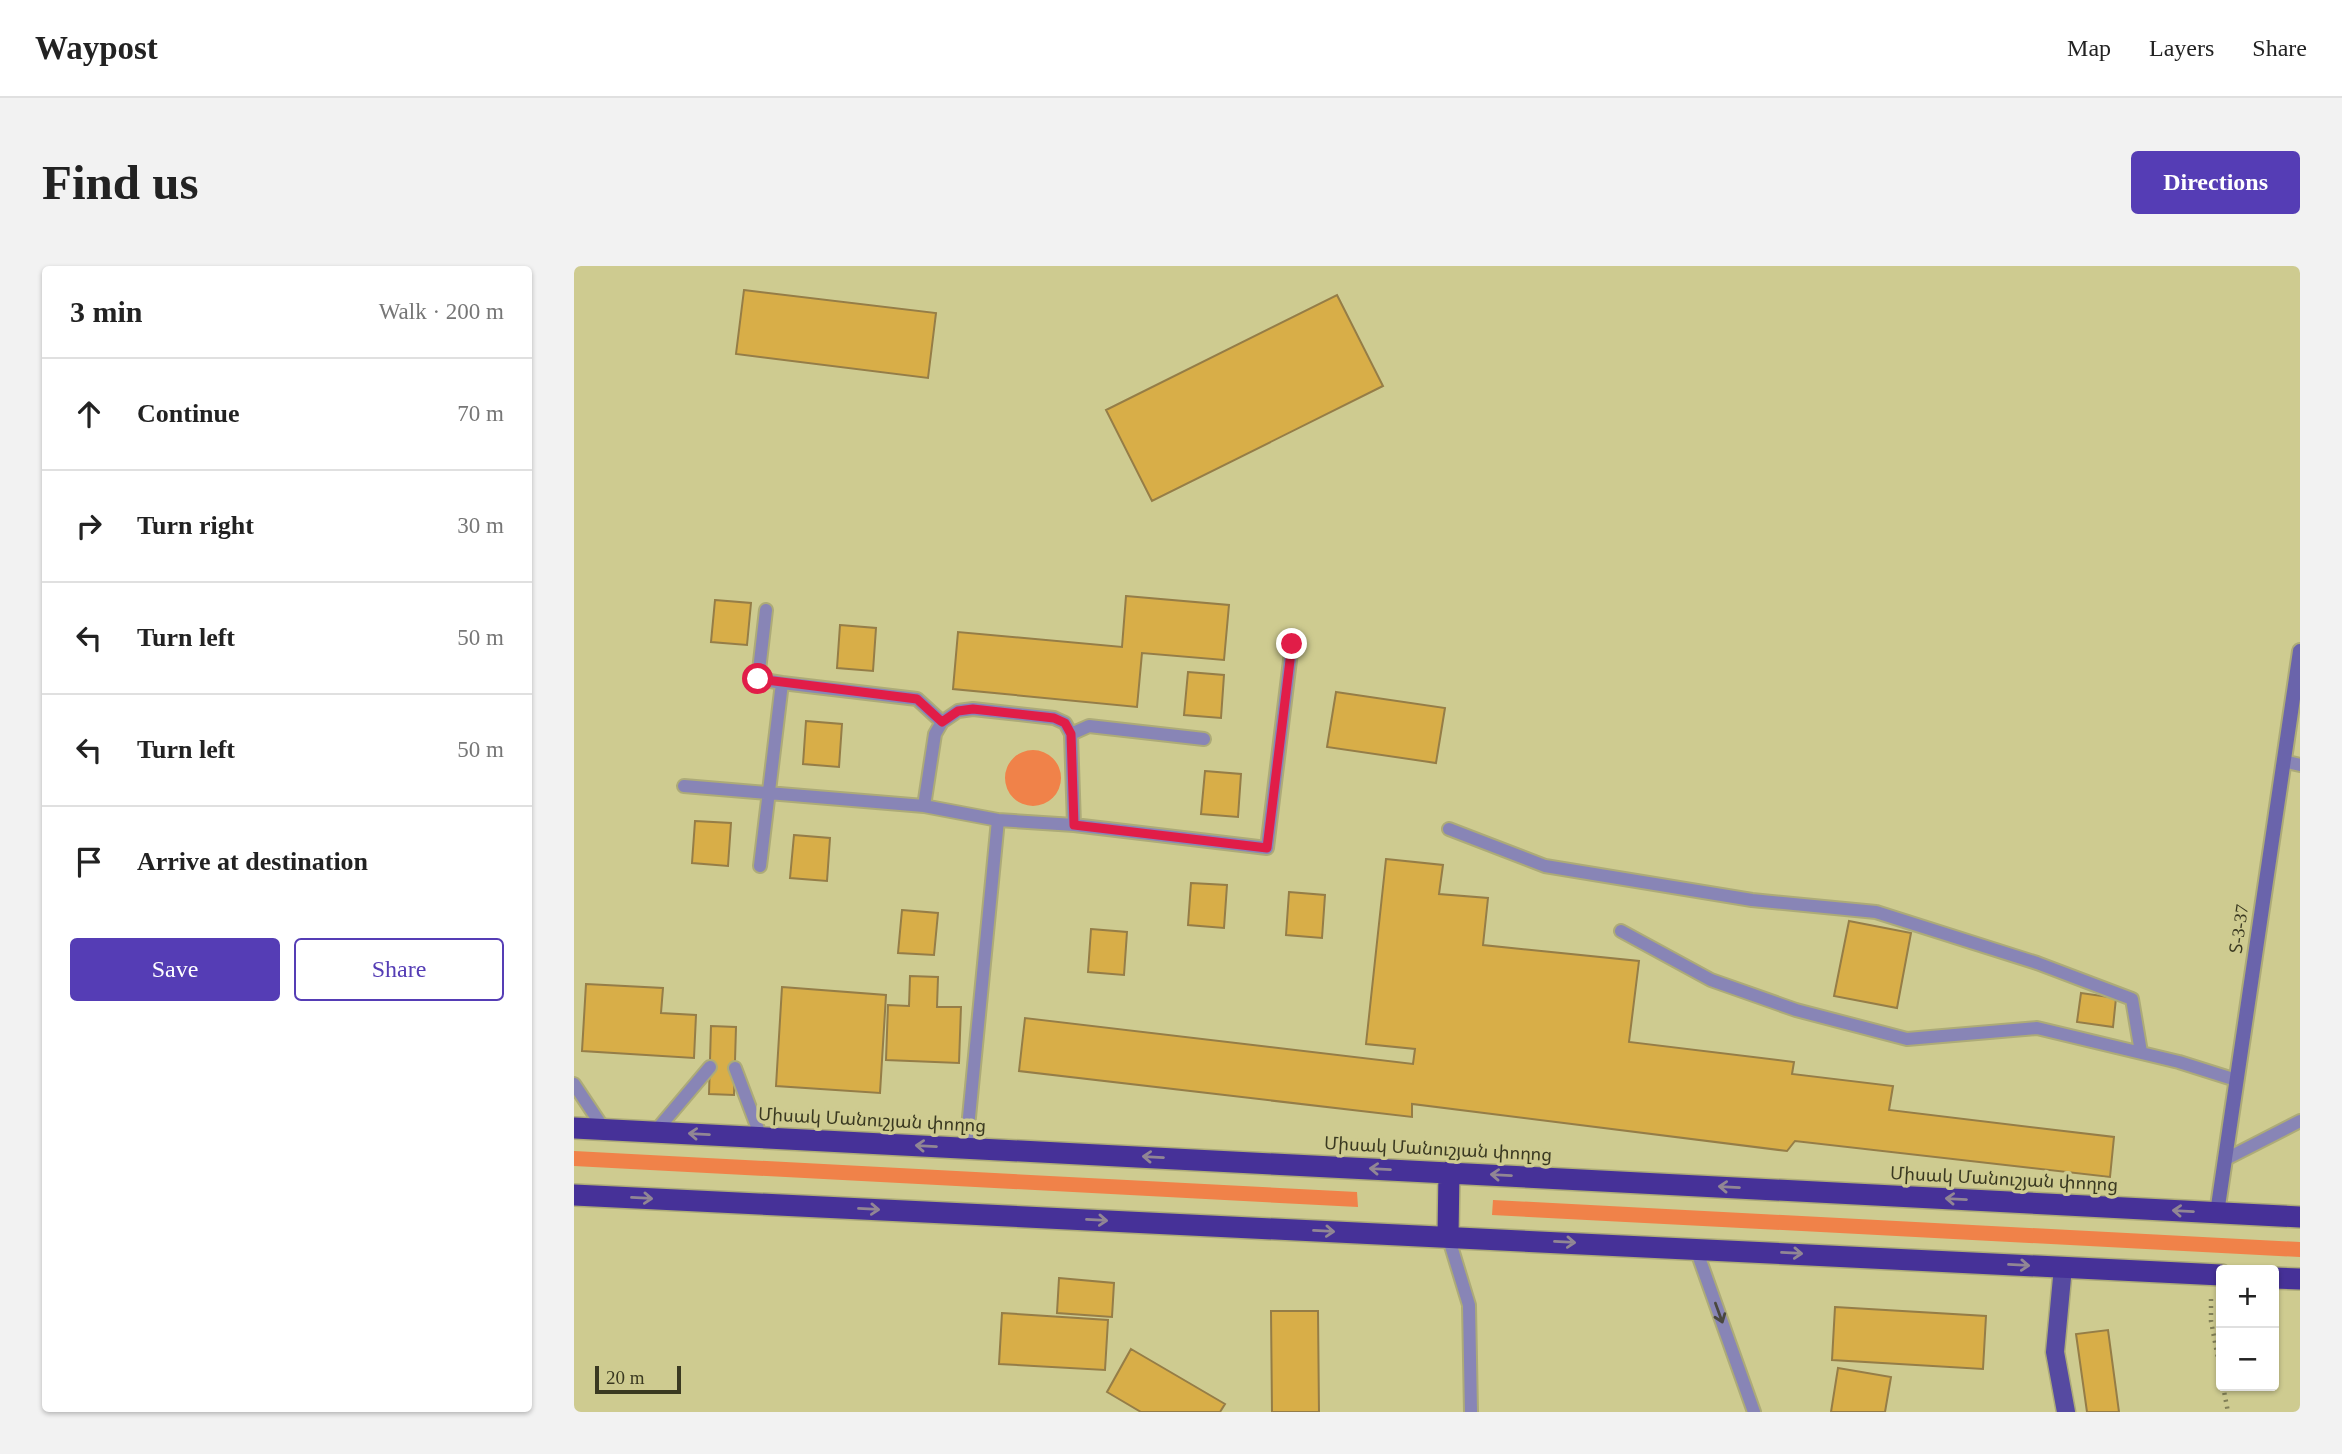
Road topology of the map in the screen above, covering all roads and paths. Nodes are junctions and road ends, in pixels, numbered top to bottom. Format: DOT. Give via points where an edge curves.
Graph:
graph roads {
  1 [pos="766,610"];
  2 [pos="1292,644"];
  3 [pos="2300,651"];
  4 [pos="782,683"];
  5 [pos="942,722"];
  6 [pos="1071,734"];
  7 [pos="1204,739"];
  8 [pos="2284,761"];
  9 [pos="2300,765"];
  10 [pos="684,786"];
  11 [pos="769,793"];
  12 [pos="924,806"];
  13 [pos="998,820"];
  14 [pos="1074,825"];
  15 [pos="1449,829"];
  16 [pos="760,866"];
  17 [pos="1620,931"];
  18 [pos="2141,1052"];
  19 [pos="710,1067"];
  20 [pos="735,1068"];
  21 [pos="2236,1080"];
  22 [pos="574,1084"];
  23 [pos="2300,1121"];
  24 [pos="574,1128"];
  25 [pos="604,1129"];
  26 [pos="655,1132"];
  27 [pos="761,1137"];
  28 [pos="966,1148"];
  29 [pos="2224,1160"];
  30 [pos="1449,1172"];
  31 [pos="574,1195"];
  32 [pos="2217,1213"];
  33 [pos="2300,1217"];
  34 [pos="1448,1236"];
  35 [pos="1696,1249"];
  36 [pos="2063,1267"];
  37 [pos="2216,1275"];
  38 [pos="2279,1278"];
  39 [pos="2300,1279"];
  40 [pos="2216,1348"];
  41 [pos="2224,1391"];
  42 [pos="1471,1412"];
  43 [pos="1754,1412"];
  44 [pos="2066,1412"];
  45 [pos="2228,1412"];
  1 -- 4 [label="lane" via="758,679"];
  2 -- 14 [label="lane" via="1267,848"];
  3 -- 8 [label="main road, Տ-3-37 / Տ-3-37"];
  4 -- 5 [label="lane" via="917,699"];
  4 -- 11 [label="lane"];
  5 -- 6 [label="lane" via="958,711 973,709 1054,718 1065,723"];
  5 -- 12 [label="lane" via="935,734"];
  6 -- 7 [label="lane" via="1089,726"];
  6 -- 14 [label="lane"];
  8 -- 9 [label="lane"];
  8 -- 21 [label="main road, Տ-3-37 / Տ-3-37"];
  10 -- 11 [label="lane"];
  11 -- 12 [label="lane"];
  11 -- 16 [label="lane"];
  12 -- 13 [label="lane"];
  13 -- 14 [label="lane"];
  13 -- 28 [label="lane"];
  15 -- 18 [label="lane" via="1545,866 1752,900 1876,912 2025,959 2132,999"];
  17 -- 18 [label="lane" via="1711,980 1796,1010 1907,1039 2036,1027"];
  18 -- 21 [label="lane"];
  19 -- 26 [label="lane"];
  20 -- 27 [label="lane"];
  21 -- 29 [label="main road, Տ-3-37 / Տ-3-37"];
  22 -- 25 [label="lane"];
  23 -- 29 [label="lane"];
  24 -- 25 [label="highway, Միսակ Մանուշյան փողոց"];
  25 -- 26 [label="highway, Միսակ Մանուշյան փողոց"];
  27 -- 26 [label="highway, Միսակ Մանուշյան փողոց, one-way"];
  28 -- 27 [label="highway, Միսակ Մանուշյան փողոց, one-way"];
  30 -- 28 [label="highway, Միսակ Մանուշյան փողոց, one-way"];
  29 -- 32 [label="main road, Տ-3-37 / Տ-3-37"];
  32 -- 30 [label="highway, Միսակ Մանուշյան փողոց, one-way"];
  30 -- 34 [label="highway"];
  31 -- 34 [label="highway, one-way"];
  32 -- 33 [label="highway, Միսակ Մանուշյան փողոց"];
  34 -- 35 [label="highway, one-way"];
  34 -- 42 [label="lane" via="1469,1305"];
  35 -- 36 [label="highway, one-way"];
  35 -- 43 [label="lane, one-way"];
  36 -- 37 [label="highway"];
  36 -- 44 [label="main road" via="2055,1352"];
  37 -- 40 [label="path" via="2211,1321"];
  38 -- 39 [label="highway"];
  41 -- 45 [label="path"];
}
